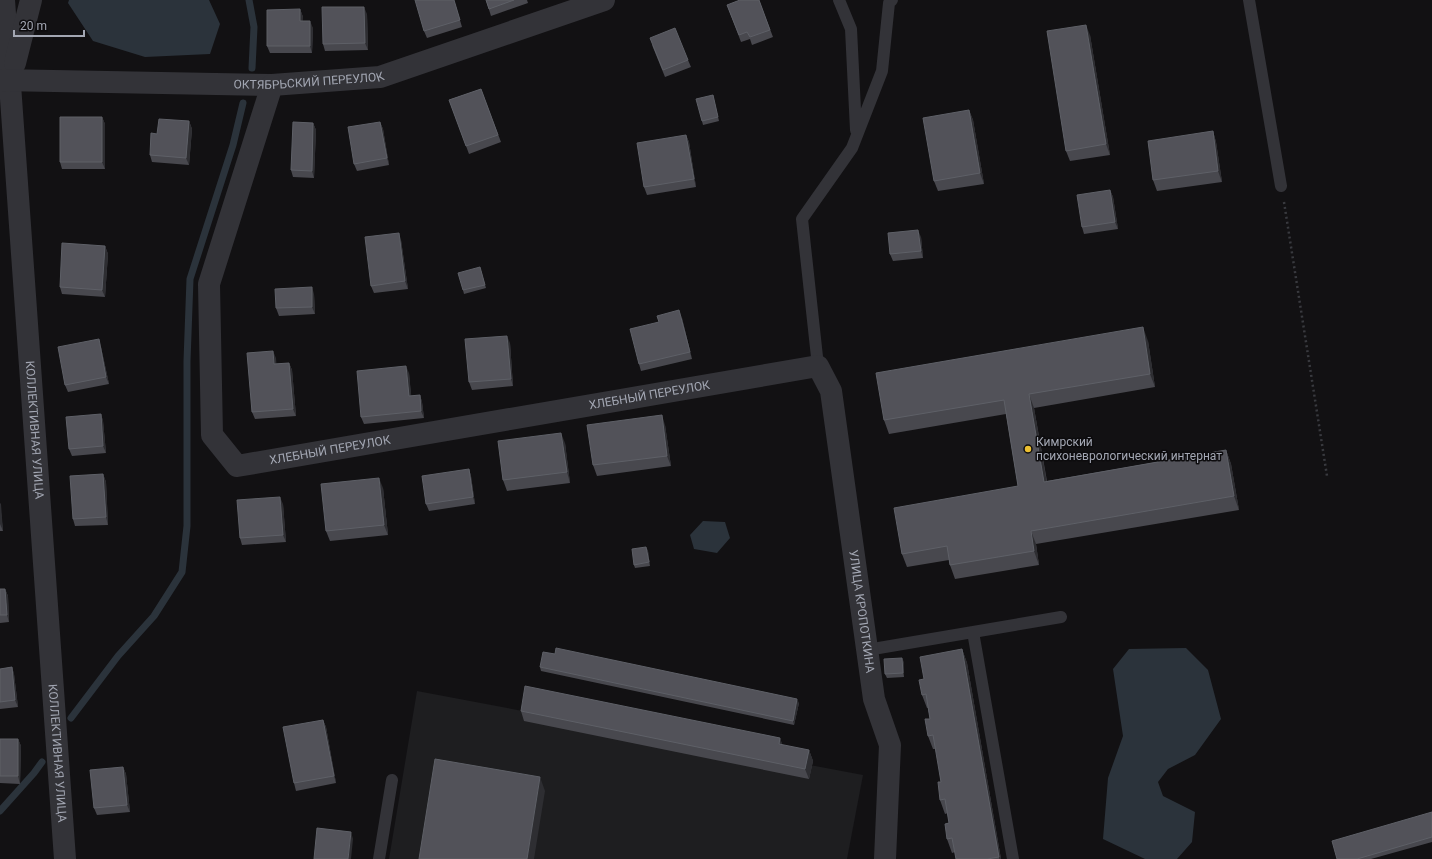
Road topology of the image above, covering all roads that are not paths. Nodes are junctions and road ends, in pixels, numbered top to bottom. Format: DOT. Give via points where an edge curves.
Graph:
graph roads {
  1 [pos="4,0"];
  2 [pos="32,0"];
  3 [pos="604,0"];
  4 [pos="839,0"];
  5 [pos="892,0"];
  6 [pos="1249,0"];
  7 [pos="5,80"];
  8 [pos="272,85"];
  9 [pos="857,135"];
  10 [pos="1281,186"];
  11 [pos="818,366"];
  12 [pos="1061,617"];
  13 [pos="973,632"];
  14 [pos="867,650"];
  15 [pos="392,780"];
  16 [pos="65,859"];
  17 [pos="379,859"];
  18 [pos="885,859"];
  19 [pos="1013,859"];
  1 -- 7 [label="street, КОЛЛЕКТИВНАЯ УЛИЦА"];
  2 -- 7 [label="street"];
  3 -- 8 [label="street, ОКТЯБРЬСКИЙ ПЕРЕУЛОК" via="380,77"];
  4 -- 9 [label="lane" via="851,28"];
  5 -- 9 [label="lane" via="889,3 882,71"];
  6 -- 10 [label="lane"];
  7 -- 8 [label="street, ОКТЯБРЬСКИЙ ПЕРЕУЛОК"];
  7 -- 16 [label="street, КОЛЛЕКТИВНАЯ УЛИЦА"];
  8 -- 11 [label="street, ХЛЕБНЫЙ ПЕРЕУЛОК" via="209,284 212,435 237,466"];
  9 -- 11 [label="lane" via="852,148 802,219"];
  11 -- 14 [label="street, УЛИЦА КРОПОТКИНА" via="831,391"];
  12 -- 13 [label="lane"];
  13 -- 14 [label="lane"];
  13 -- 19 [label="lane"];
  14 -- 18 [label="street, УЛИЦА КРОПОТКИНА" via="874,699 890,745"];
  15 -- 17 [label="lane"];
}
